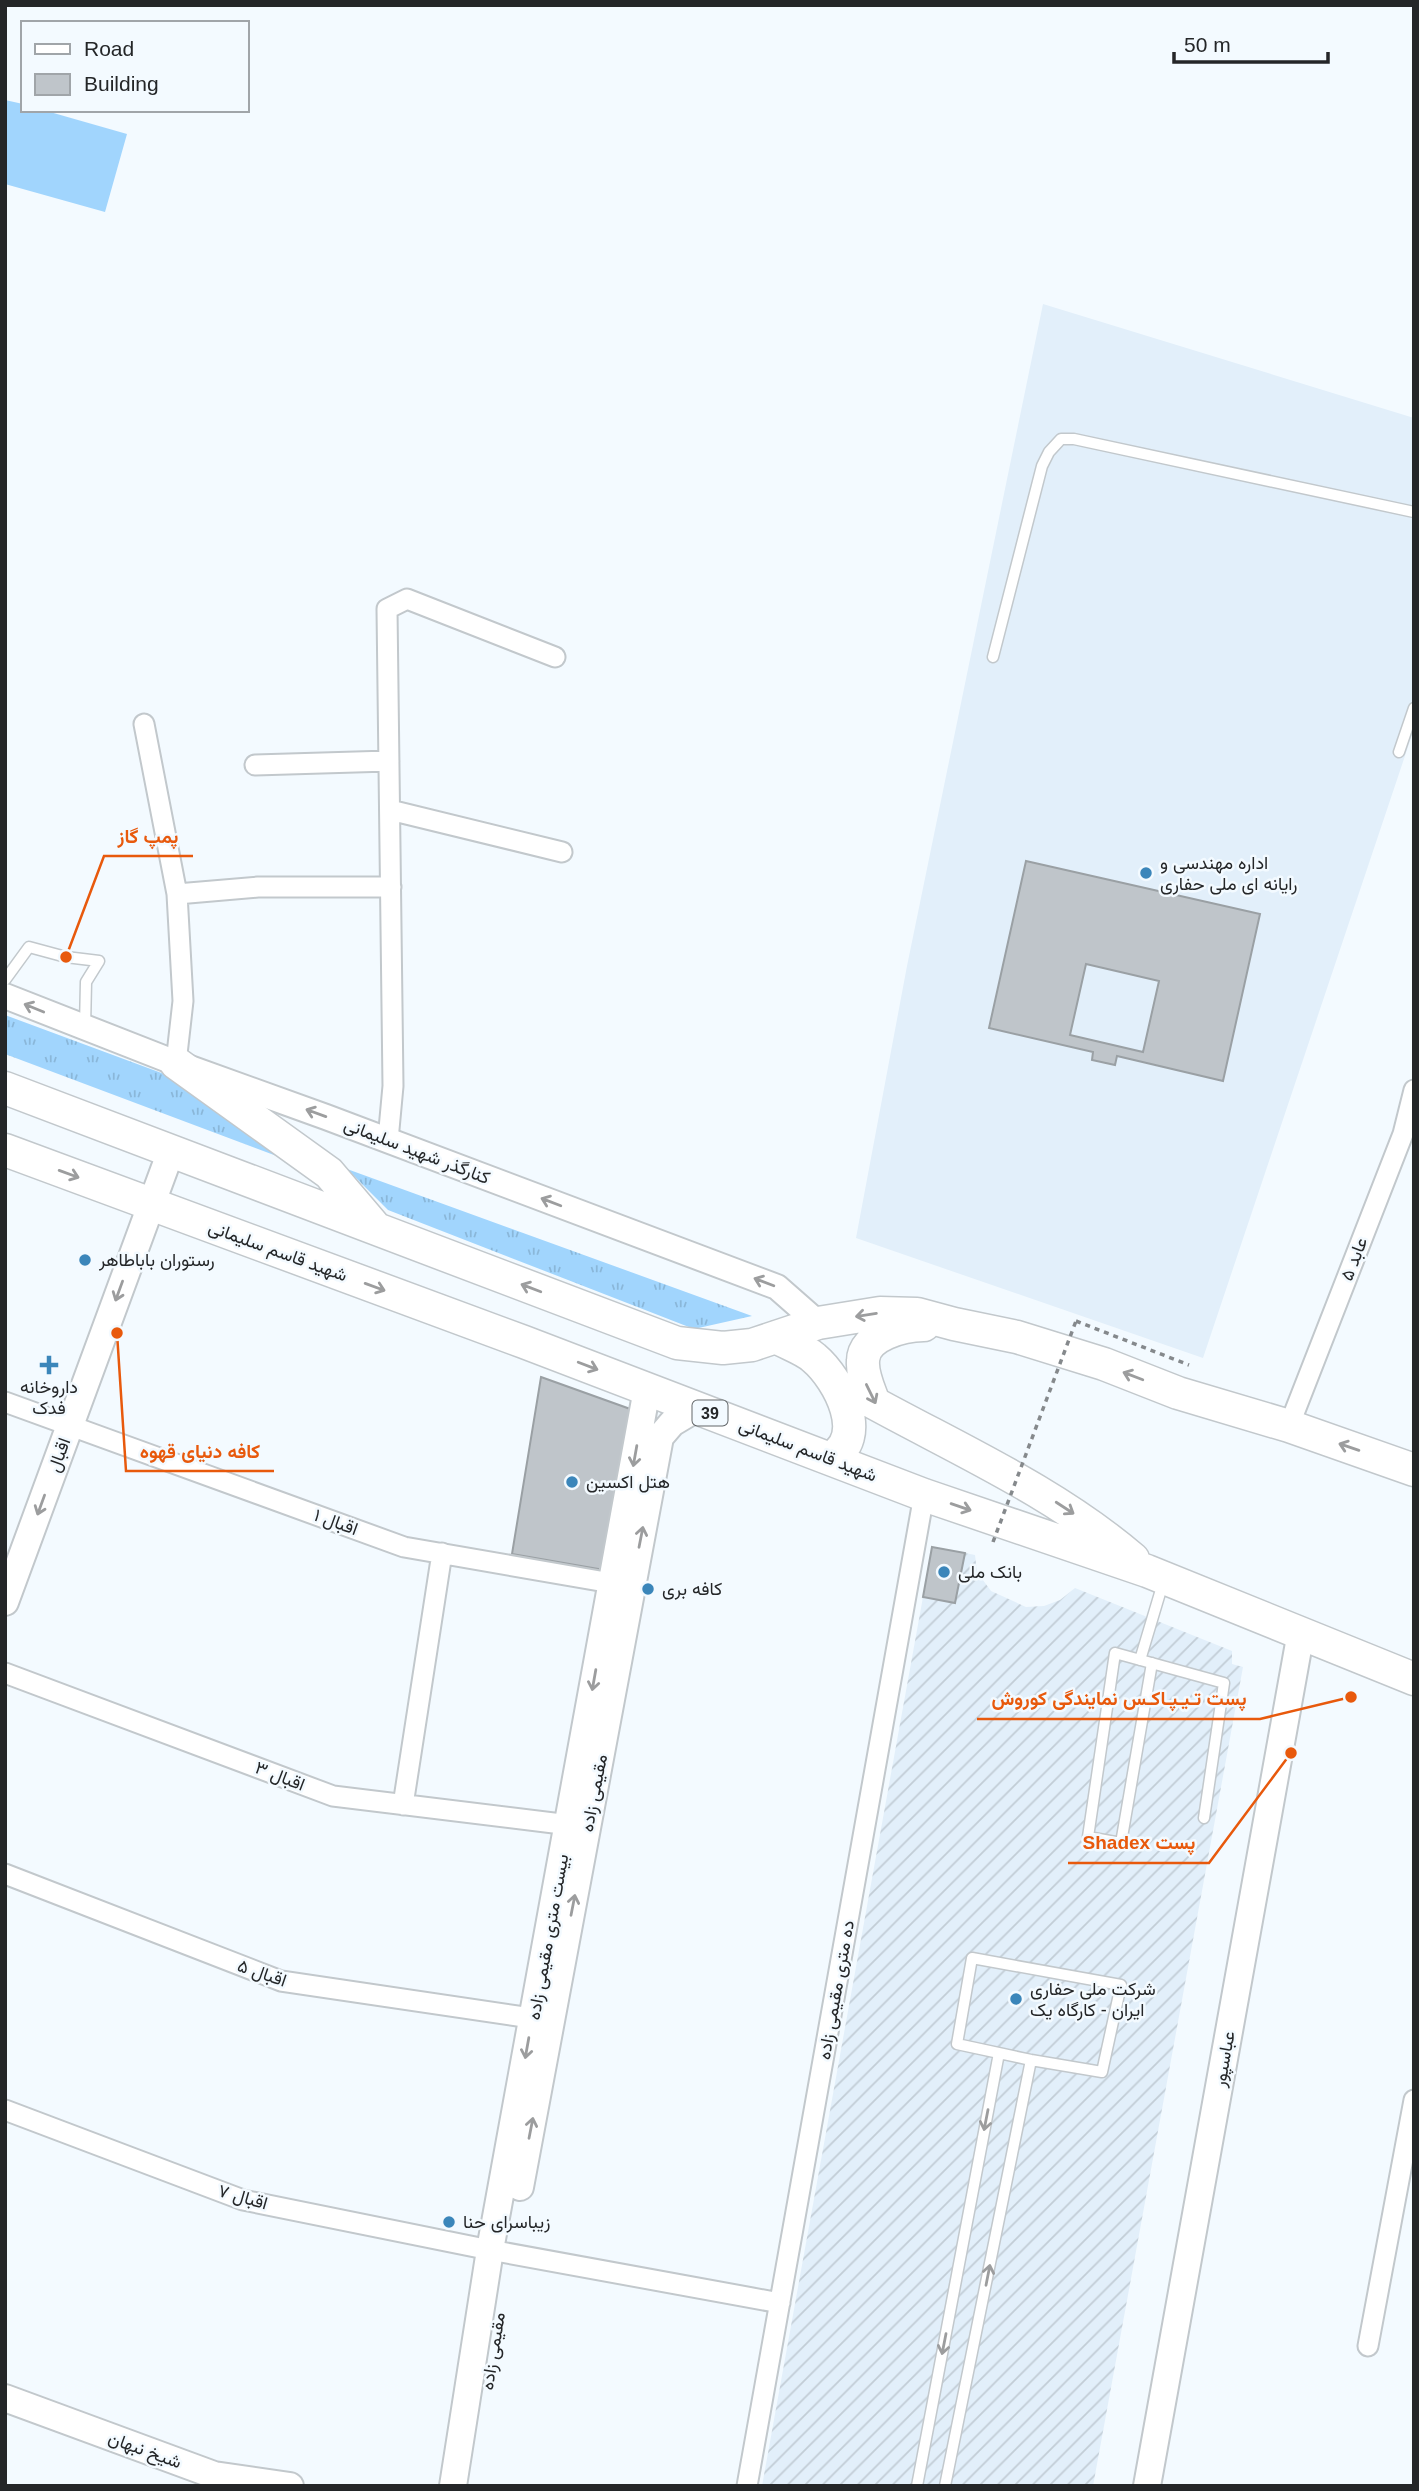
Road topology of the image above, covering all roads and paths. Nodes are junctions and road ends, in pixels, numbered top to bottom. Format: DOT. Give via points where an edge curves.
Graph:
graph roads {
  1 [pos="1414,512"];
  2 [pos="555,657"];
  3 [pos="993,657"];
  4 [pos="1414,708"];
  5 [pos="144,724"];
  6 [pos="1399,752"];
  7 [pos="389,761"];
  8 [pos="255,765"];
  9 [pos="390,810"];
  10 [pos="562,852"];
  11 [pos="391,887"];
  12 [pos="177,894"];
  13 [pos="5,980"];
  14 [pos="5,996"];
  15 [pos="85,1028"];
  16 [pos="176,1063"];
  17 [pos="5,1088"];
  18 [pos="1412,1099"];
  19 [pos="1408,1135"];
  20 [pos="388,1140"];
  21 [pos="5,1150"];
  22 [pos="171,1151"];
  23 [pos="151,1204"];
  24 [pos="378,1230"];
  25 [pos="818,1323"];
  26 [pos="954,1324"];
  27 [pos="776,1337"];
  28 [pos="1189,1364"];
  29 [pos="648,1389"];
  30 [pos="5,1402"];
  31 [pos="698,1408"];
  32 [pos="70,1426"];
  33 [pos="1289,1426"];
  34 [pos="830,1458"];
  35 [pos="1414,1470"];
  36 [pos="925,1495"];
  37 [pos="993,1542"];
  38 [pos="442,1553"];
  39 [pos="1156,1575"];
  40 [pos="622,1585"];
  41 [pos="5,1602"];
  42 [pos="1301,1632"];
  43 [pos="1140,1660"];
  44 [pos="1152,1663"];
  45 [pos="5,1673"];
  46 [pos="1414,1679"];
  47 [pos="403,1805"];
  48 [pos="1205,1818"];
  49 [pos="578,1826"];
  50 [pos="5,1874"];
  51 [pos="542,2020"];
  52 [pos="999,2053"];
  53 [pos="1031,2060"];
  54 [pos="1414,2100"];
  55 [pos="5,2110"];
  56 [pos="499,2252"];
  57 [pos="780,2304"];
  58 [pos="1368,2346"];
  59 [pos="5,2398"];
  60 [pos="290,2486"];
  61 [pos="453,2486"];
  62 [pos="472,2486"];
  63 [pos="747,2486"];
  64 [pos="917,2486"];
  65 [pos="945,2486"];
  66 [pos="1147,2486"];
  1 -- 3 [label="lane" via="1061,439 1042,466"];
  2 -- 7 [label="street" via="407,599 387,609"];
  4 -- 6 [label="lane"];
  5 -- 12 [label="street"];
  7 -- 8 [label="street"];
  7 -- 9 [label="street"];
  9 -- 10 [label="street"];
  9 -- 11 [label="street"];
  11 -- 12 [label="street" via="258,887"];
  11 -- 20 [label="street" via="393,1086"];
  12 -- 16 [label="street" via="183,1001"];
  13 -- 15 [label="lane" via="29,947 99,961 86,982"];
  15 -- 14 [label="street, کنارگذر شهید سلیمانی, one-way"];
  15 -- 16 [label="street, کنارگذر شهید سلیمانی"];
  20 -- 16 [label="street, کنارگذر شهید سلیمانی, one-way"];
  16 -- 24 [label="highway" via="329,1173"];
  17 -- 22 [label="highway"];
  18 -- 19 [label="street, عابد ۵"];
  19 -- 33 [label="street, عابد ۵"];
  25 -- 20 [label="street, کنارگذر شهید سلیمانی, one-way" via="777,1287"];
  21 -- 23 [label="highway, شهید قاسم سلیمانی / 39, one-way"];
  22 -- 23 [label="main road, اقبال"];
  22 -- 24 [label="highway"];
  23 -- 29 [label="highway, شهید قاسم سلیمانی / 39, one-way"];
  23 -- 32 [label="main road, اقبال, one-way"];
  27 -- 24 [label="highway, one-way" via="723,1348 677,1343"];
  26 -- 25 [label="highway, one-way" via="917,1314 880,1313"];
  25 -- 27 [label="highway"];
  33 -- 26 [label="highway, one-way" via="1017,1337"];
  26 -- 39 [label="highway, one-way" via="914,1325 884,1334 870,1344 862,1357 874,1403 1059,1504"];
  27 -- 34 [label="highway" via="814,1358 845,1401 849,1435 840,1454"];
  28 -- 37 [label="path, bridge" via="1076,1321"];
  29 -- 31 [label="highway, شهید قاسم سلیمانی / 39"];
  29 -- 40 [label="main road, بیست متری مقیمی زاده, one-way"];
  30 -- 32 [label="street, اقبال ۱"];
  31 -- 34 [label="highway, شهید قاسم سلیمانی / 39"];
  40 -- 31 [label="main road, one-way" via="660,1437 672,1423"];
  32 -- 38 [label="street, اقبال ۱" via="404,1547"];
  32 -- 41 [label="main road, اقبال, one-way"];
  35 -- 33 [label="highway, one-way"];
  34 -- 36 [label="highway, شهید قاسم سلیمانی / 39"];
  36 -- 39 [label="highway, شهید قاسم سلیمانی / 39, one-way"];
  36 -- 57 [label="street, ده متری مقیمی زاده"];
  38 -- 40 [label="street, اقبال ۱"];
  38 -- 47 [label="street"];
  39 -- 42 [label="highway, شهید قاسم سلیمانی / 39"];
  39 -- 43 [label="lane"];
  40 -- 49 [label="main road, بیست متری مقیمی زاده"];
  42 -- 46 [label="highway, شهید قاسم سلیمانی / 39"];
  42 -- 66 [label="main road, عباسپور"];
  43 -- 44 [label="lane"];
  43 -- 44 [label="lane" via="1115,1653 1088,1837 1121,1843"];
  44 -- 48 [label="lane" via="1224,1683"];
  45 -- 47 [label="street, اقبال ۳" via="333,1796"];
  47 -- 49 [label="street, اقبال ۳"];
  49 -- 51 [label="main road, بیست متری مقیمی زاده"];
  50 -- 51 [label="street, اقبال ۵" via="281,1982"];
  51 -- 56 [label="main road, بیست متری مقیمی زاده"];
  52 -- 53 [label="lane"];
  52 -- 53 [label="lane" via="957,2044 972,1958 1121,1985 1102,2071"];
  52 -- 64 [label="lane, one-way"];
  65 -- 53 [label="lane, one-way"];
  54 -- 58 [label="street"];
  55 -- 56 [label="street, اقبال ۷" via="243,2200"];
  56 -- 57 [label="street, اقبال ۷"];
  56 -- 61 [label="main road, بیست متری مقیمی زاده"];
  56 -- 62 [label="main road, مقیمی زاده"];
  57 -- 63 [label="street, ده متری مقیمی زاده"];
  59 -- 60 [label="main road, شیخ نبهان" via="214,2475"];
}
